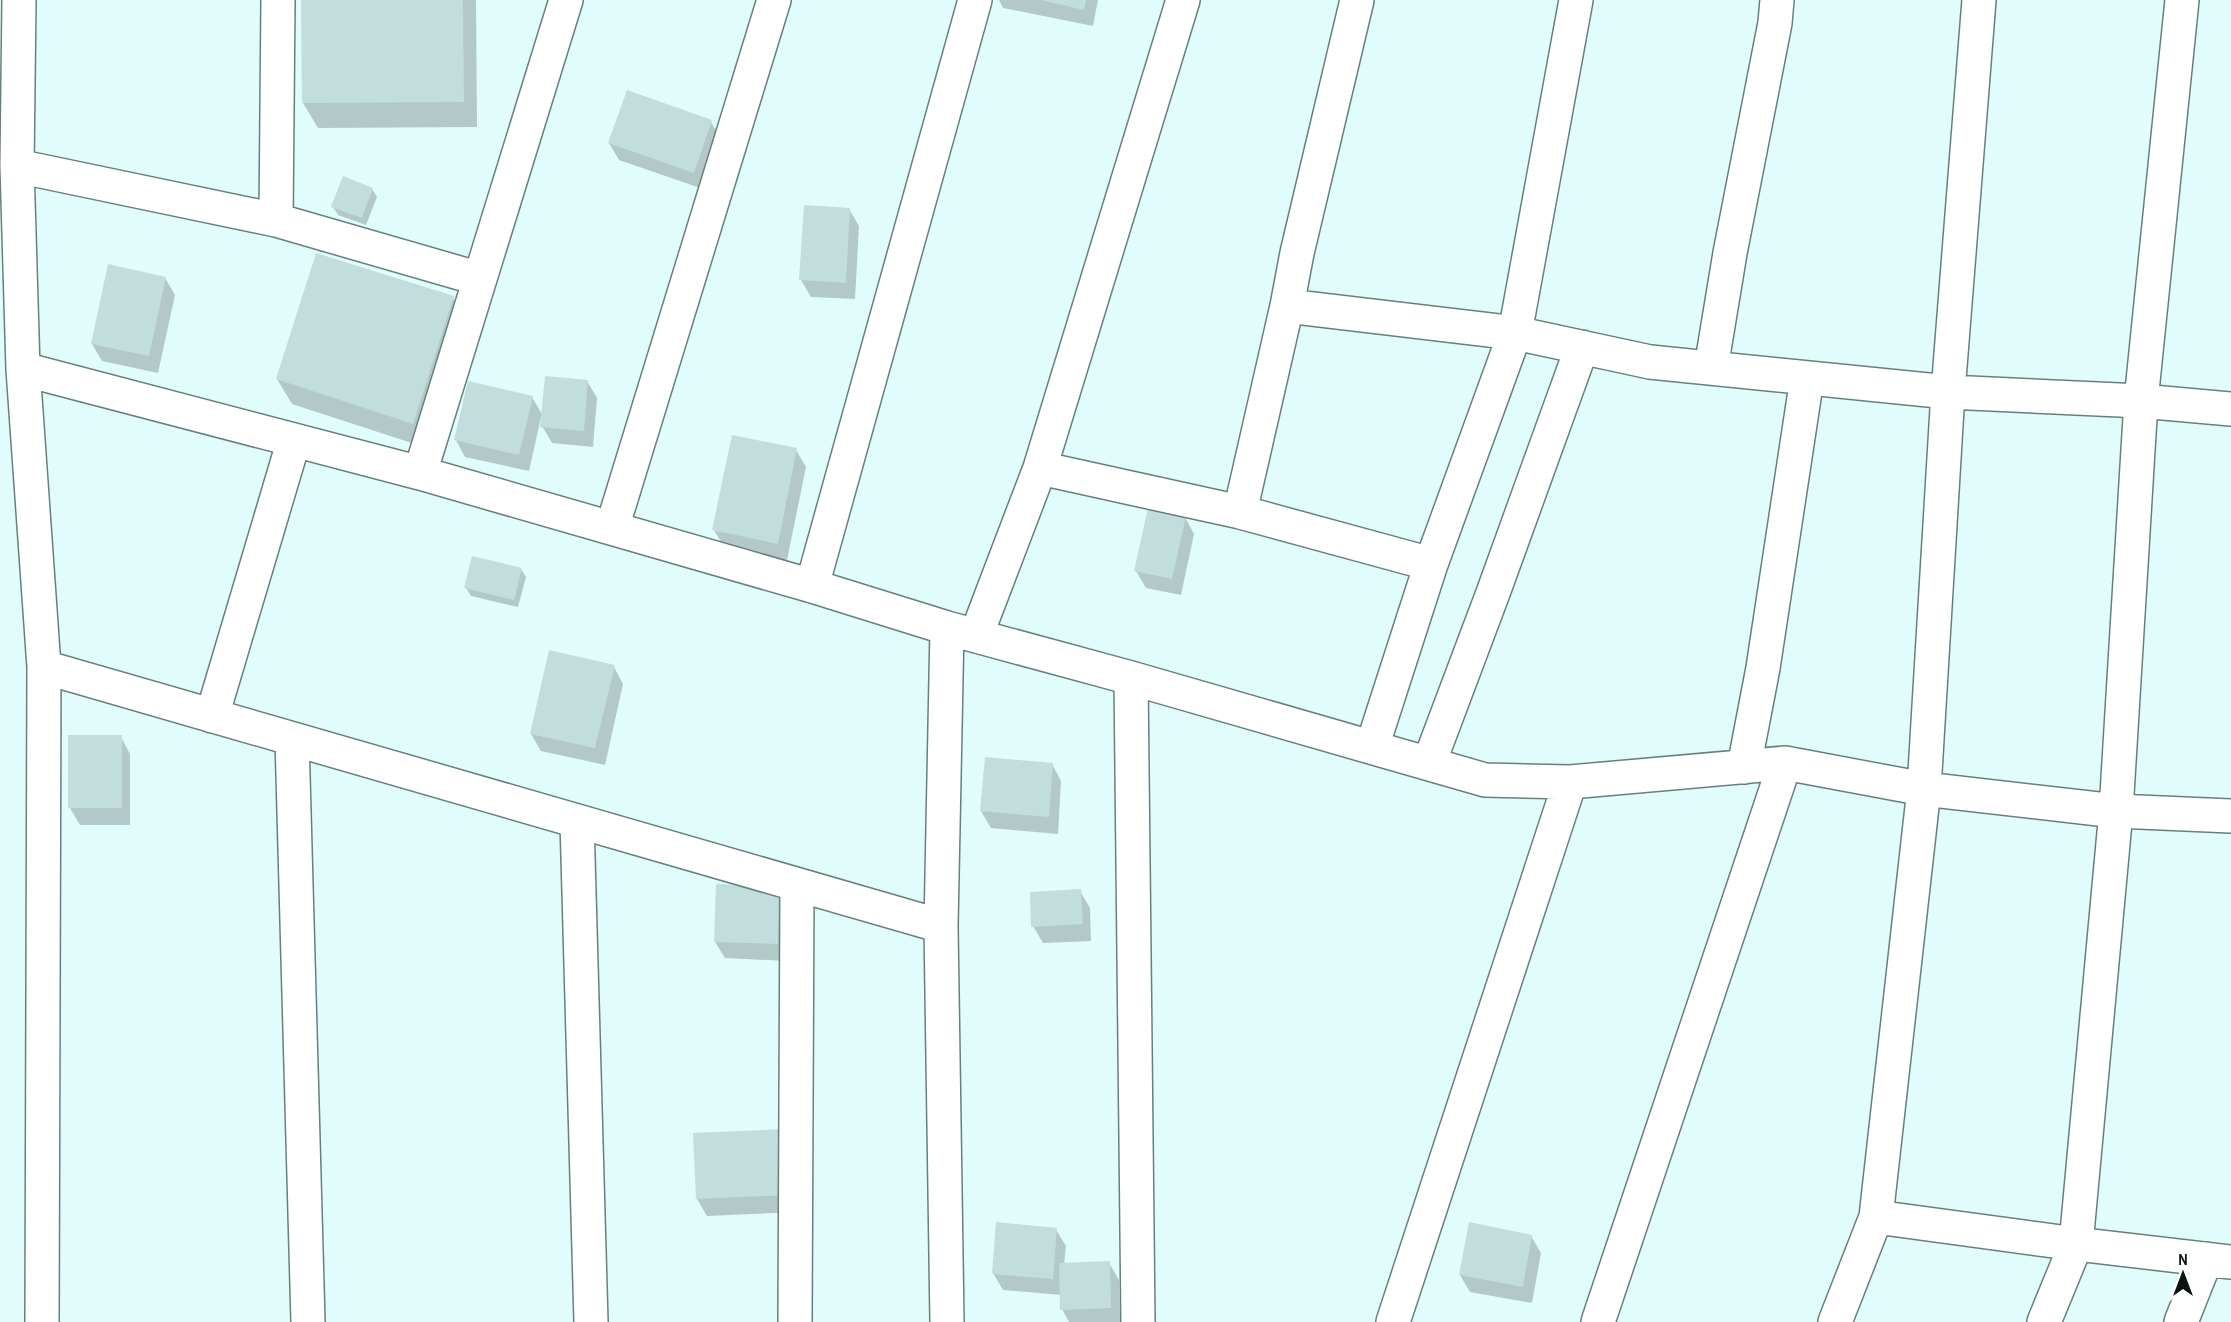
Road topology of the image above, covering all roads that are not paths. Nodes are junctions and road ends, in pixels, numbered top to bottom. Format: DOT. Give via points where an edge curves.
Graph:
graph roads {
  1 [pos="19,0"];
  2 [pos="278,0"];
  3 [pos="566,0"];
  4 [pos="774,0"];
  5 [pos="975,0"];
  6 [pos="1183,0"];
  7 [pos="1357,0"];
  8 [pos="1576,0"];
  9 [pos="1777,0"];
  10 [pos="1979,0"];
  11 [pos="2182,0"];
  12 [pos="17,166"];
  13 [pos="276,220"];
  14 [pos="480,279"];
  15 [pos="1287,306"];
  16 [pos="1515,333"];
  17 [pos="1582,347"];
  18 [pos="1711,368"];
  19 [pos="23,369"];
  20 [pos="1807,378"];
  21 [pos="1948,392"];
  22 [pos="2141,401"];
  23 [pos="2231,409"];
  24 [pos="294,440"];
  25 [pos="1040,468"];
  26 [pos="420,473"];
  27 [pos="1240,512"];
  28 [pos="612,528"];
  29 [pos="1431,564"];
  30 [pos="812,586"];
  31 [pos="962,632"];
  32 [pos="44,667"];
  33 [pos="1131,678"];
  34 [pos="212,716"];
  35 [pos="292,739"];
  36 [pos="1372,747"];
  37 [pos="1429,763"];
  38 [pos="1785,763"];
  39 [pos="1744,767"];
  40 [pos="1570,782"];
  41 [pos="1924,789"];
  42 [pos="2116,811"];
  43 [pos="2231,816"];
  44 [pos="578,821"];
  45 [pos="797,885"];
  46 [pos="941,926"];
  47 [pos="1876,1217"];
  48 [pos="2076,1244"];
  49 [pos="2218,1260"];
  50 [pos="42,1322"];
  51 [pos="308,1322"];
  52 [pos="591,1322"];
  53 [pos="795,1322"];
  54 [pos="947,1322"];
  55 [pos="1138,1322"];
  56 [pos="1393,1322"];
  57 [pos="1598,1322"];
  58 [pos="1835,1322"];
  59 [pos="2044,1322"];
  60 [pos="2181,1322"];
  1 -- 12 [label="street"];
  2 -- 13 [label="street"];
  3 -- 14 [label="street"];
  4 -- 28 [label="street"];
  5 -- 30 [label="street"];
  6 -- 25 [label="street"];
  7 -- 15 [label="street"];
  8 -- 16 [label="street"];
  9 -- 18 [label="street"];
  10 -- 21 [label="street"];
  11 -- 22 [label="street"];
  12 -- 13 [label="street"];
  12 -- 19 [label="street"];
  13 -- 14 [label="street"];
  14 -- 26 [label="street"];
  15 -- 16 [label="street"];
  15 -- 27 [label="street"];
  16 -- 17 [label="street"];
  16 -- 29 [label="street"];
  17 -- 18 [label="street" via="1650,362"];
  17 -- 37 [label="street"];
  18 -- 20 [label="street"];
  19 -- 24 [label="street"];
  19 -- 32 [label="street"];
  20 -- 21 [label="street"];
  20 -- 39 [label="street"];
  21 -- 22 [label="street"];
  21 -- 41 [label="street"];
  22 -- 23 [label="street"];
  22 -- 42 [label="street"];
  24 -- 26 [label="street"];
  24 -- 34 [label="street"];
  25 -- 27 [label="street"];
  25 -- 31 [label="street"];
  26 -- 28 [label="street"];
  27 -- 29 [label="street"];
  28 -- 30 [label="street"];
  29 -- 36 [label="street"];
  30 -- 31 [label="street"];
  31 -- 33 [label="street"];
  31 -- 46 [label="street"];
  32 -- 34 [label="street"];
  32 -- 50 [label="street"];
  33 -- 36 [label="street"];
  33 -- 55 [label="street"];
  34 -- 35 [label="street"];
  35 -- 44 [label="street"];
  35 -- 51 [label="street"];
  36 -- 37 [label="street"];
  37 -- 40 [label="street" via="1485,780"];
  38 -- 39 [label="street"];
  38 -- 41 [label="street"];
  38 -- 57 [label="street"];
  39 -- 40 [label="street"];
  40 -- 56 [label="street"];
  41 -- 42 [label="street"];
  41 -- 47 [label="street"];
  42 -- 43 [label="street"];
  42 -- 48 [label="street"];
  44 -- 45 [label="street"];
  44 -- 52 [label="street"];
  45 -- 46 [label="street"];
  45 -- 53 [label="street"];
  46 -- 54 [label="street"];
  47 -- 48 [label="street"];
  47 -- 58 [label="street"];
  48 -- 49 [label="street"];
  48 -- 59 [label="street"];
  49 -- 60 [label="street"];
}
